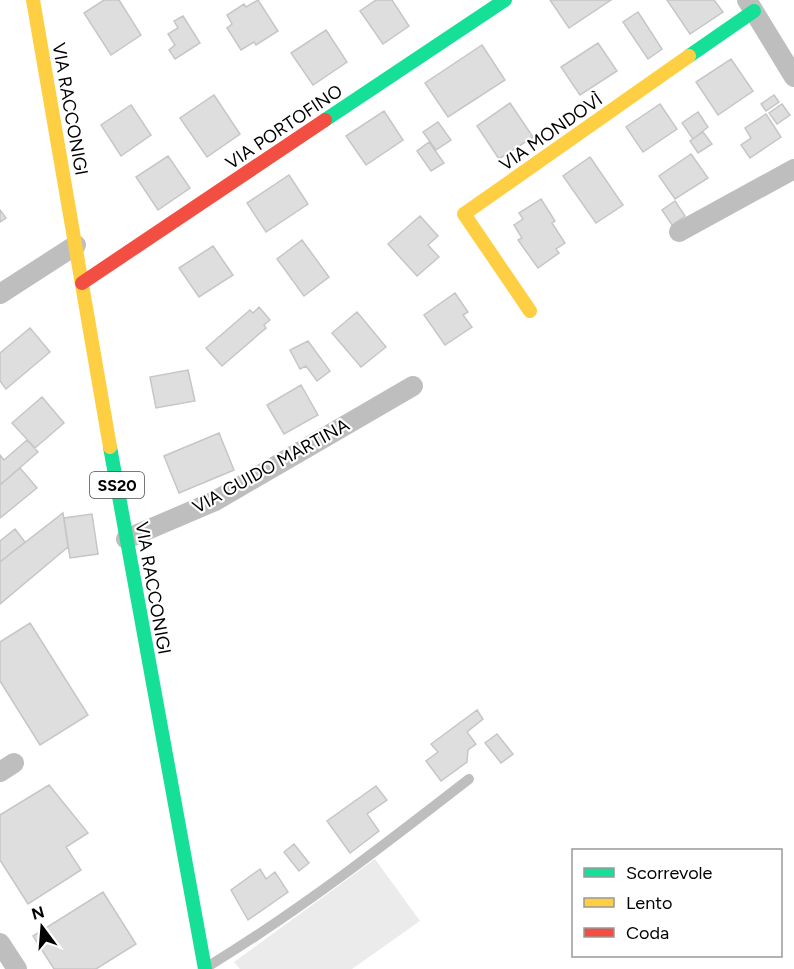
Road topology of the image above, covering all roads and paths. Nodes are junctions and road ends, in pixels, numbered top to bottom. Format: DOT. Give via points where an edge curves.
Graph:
graph roads {
  1 [pos="33,0"];
  2 [pos="505,0"];
  3 [pos="751,6"];
  4 [pos="794,77"];
  5 [pos="794,170"];
  6 [pos="678,232"];
  7 [pos="76,245"];
  8 [pos="82,283"];
  9 [pos="0,294"];
  10 [pos="530,311"];
  11 [pos="413,386"];
  12 [pos="126,539"];
  13 [pos="469,779"];
  14 [pos="0,943"];
  15 [pos="17,969"];
  16 [pos="205,969"];
  1 -- 7 [label="main road, VIA RACCONIGI / SS20"];
  2 -- 8 [label="main road, VIA PORTOFINO"];
  3 -- 4 [label="street"];
  3 -- 10 [label="main road, VIA MONDOVÌ" via="464,214"];
  5 -- 6 [label="street"];
  7 -- 8 [label="main road, VIA RACCONIGI / SS20"];
  7 -- 9 [label="street"];
  8 -- 12 [label="main road, VIA RACCONIGI / SS20"];
  11 -- 12 [label="street, VIA GUIDO MARTINA" via="215,501"];
  12 -- 16 [label="main road, VIA RACCONIGI / SS20"];
  13 -- 16 [label="lane" via="359,864"];
  14 -- 15 [label="street"];
}
